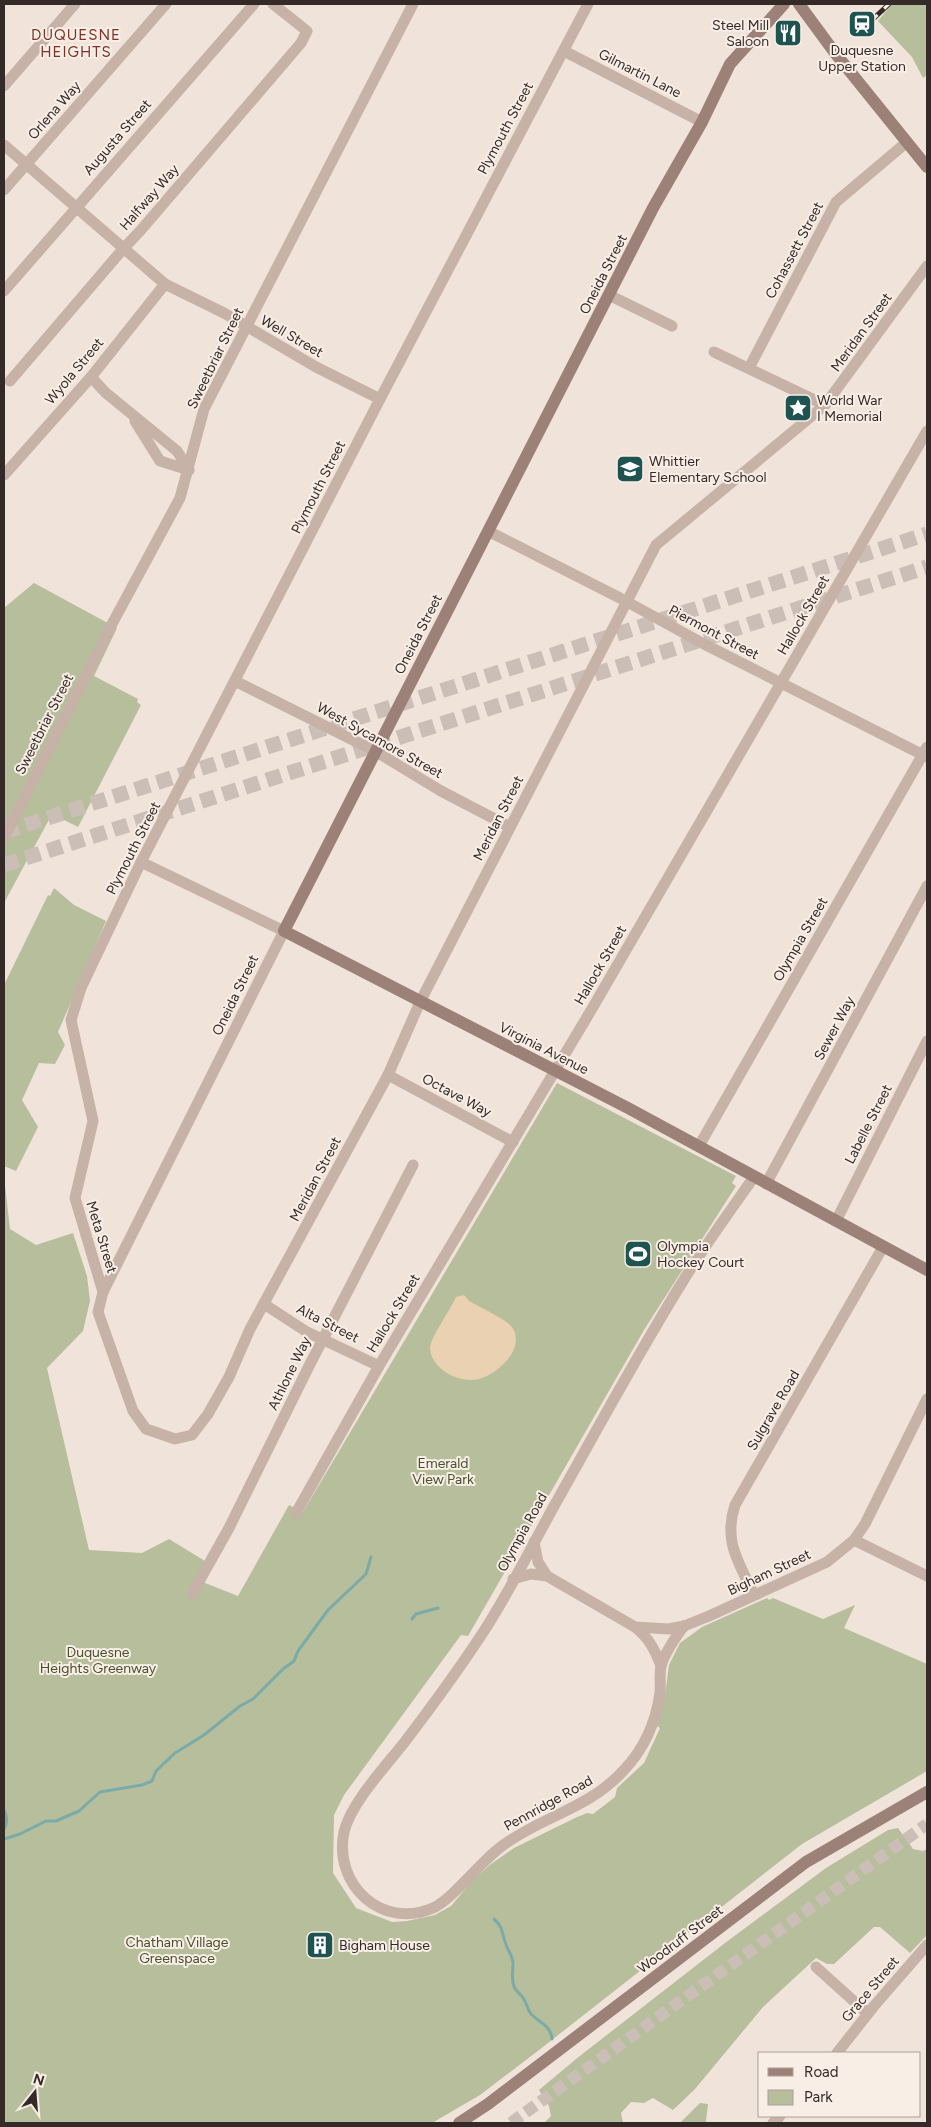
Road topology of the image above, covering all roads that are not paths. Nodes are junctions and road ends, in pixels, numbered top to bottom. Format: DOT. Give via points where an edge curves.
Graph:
graph roads {
  1 [pos="75,4"];
  2 [pos="166,4"];
  3 [pos="254,4"];
  4 [pos="273,4"];
  5 [pos="413,4"];
  6 [pos="588,4"];
  7 [pos="784,4"];
  8 [pos="799,4"];
  9 [pos="564,51"];
  10 [pos="4,86"];
  11 [pos="702,122"];
  12 [pos="907,142"];
  13 [pos="4,146"];
  14 [pos="26,165"];
  15 [pos="927,167"];
  16 [pos="4,190"];
  17 [pos="77,207"];
  18 [pos="123,249"];
  19 [pos="927,266"];
  20 [pos="165,284"];
  21 [pos="4,291"];
  22 [pos="610,295"];
  23 [pos="246,326"];
  24 [pos="672,326"];
  25 [pos="714,352"];
  26 [pos="749,368"];
  27 [pos="91,377"];
  28 [pos="10,381"];
  29 [pos="380,399"];
  30 [pos="825,405"];
  31 [pos="129,411"];
  32 [pos="927,431"];
  33 [pos="189,470"];
  34 [pos="4,475"];
  35 [pos="488,530"];
  36 [pos="627,602"];
  37 [pos="235,681"];
  38 [pos="781,684"];
  39 [pos="375,751"];
  40 [pos="926,753"];
  41 [pos="510,827"];
  42 [pos="4,838"];
  43 [pos="141,862"];
  44 [pos="927,886"];
  45 [pos="284,931"];
  46 [pos="81,988"];
  47 [pos="420,1002"];
  48 [pos="926,1046"];
  49 [pos="555,1070"];
  50 [pos="388,1075"];
  51 [pos="513,1142"];
  52 [pos="699,1146"];
  53 [pos="413,1165"];
  54 [pos="754,1177"];
  55 [pos="766,1184"];
  56 [pos="836,1221"];
  57 [pos="884,1247"];
  58 [pos="927,1270"];
  59 [pos="103,1292"];
  60 [pos="264,1304"];
  61 [pos="322,1339"];
  62 [pos="379,1366"];
  63 [pos="927,1399"];
  64 [pos="175,1439"];
  65 [pos="296,1513"];
  66 [pos="854,1540"];
  67 [pos="534,1542"];
  68 [pos="547,1576"];
  69 [pos="927,1576"];
  70 [pos="513,1579"];
  71 [pos="192,1594"];
  72 [pos="754,1595"];
  73 [pos="684,1626"];
  74 [pos="635,1627"];
  75 [pos="662,1666"];
  76 [pos="927,1792"];
  77 [pos="364,1898"];
  78 [pos="927,1945"];
  79 [pos="816,1967"];
  80 [pos="867,2014"];
  81 [pos="838,2052"];
  82 [pos="459,2123"];
  1 -- 10 [label="street"];
  2 -- 14 [label="street, Orlena Way"];
  3 -- 17 [label="street, Augusta Street"];
  4 -- 18 [label="street, Halfway Way" via="307,31 291,55"];
  5 -- 23 [label="street, Sweetbriar Street"];
  6 -- 9 [label="street, Plymouth Street"];
  7 -- 11 [label="street, Oneida Street" via="730,64"];
  8 -- 12 [label="street"];
  9 -- 11 [label="street, Gilmartin Lane"];
  9 -- 29 [label="street, Plymouth Street"];
  11 -- 22 [label="street, Oneida Street" via="653,208"];
  12 -- 15 [label="street"];
  12 -- 26 [label="street, Cohassett Street" via="836,202"];
  13 -- 14 [label="street, Well Street"];
  14 -- 16 [label="street, Orlena Way"];
  14 -- 17 [label="street, Well Street"];
  17 -- 18 [label="street, Well Street"];
  17 -- 21 [label="street, Augusta Street"];
  18 -- 20 [label="street, Well Street"];
  18 -- 28 [label="street, Halfway Way"];
  19 -- 30 [label="street, Meridan Street"];
  20 -- 23 [label="street, Well Street"];
  20 -- 27 [label="street, Wyola Street"];
  22 -- 24 [label="street"];
  22 -- 35 [label="street, Oneida Street"];
  23 -- 29 [label="street, Well Street" via="316,367"];
  23 -- 33 [label="street, Sweetbriar Street" via="204,409"];
  25 -- 26 [label="street"];
  26 -- 30 [label="street"];
  27 -- 31 [label="street"];
  27 -- 34 [label="street, Wyola Street"];
  29 -- 37 [label="street, Plymouth Street"];
  30 -- 36 [label="street, Meridan Street" via="656,545"];
  31 -- 33 [label="street" via="177,451"];
  31 -- 33 [label="street" via="160,461"];
  32 -- 38 [label="street, Hallock Street"];
  33 -- 42 [label="street, Sweetbriar Street" via="180,498"];
  35 -- 36 [label="street, Piermont Street"];
  35 -- 39 [label="street, Oneida Street"];
  36 -- 38 [label="street, Piermont Street"];
  36 -- 41 [label="street, Meridan Street"];
  37 -- 39 [label="street, West Sycamore Street"];
  37 -- 43 [label="street, Plymouth Street"];
  38 -- 40 [label="street, Piermont Street"];
  38 -- 49 [label="street, Hallock Street"];
  39 -- 41 [label="street, West Sycamore Street"];
  39 -- 45 [label="street, Oneida Street"];
  40 -- 52 [label="street, Olympia Street"];
  41 -- 47 [label="street, Meridan Street"];
  43 -- 45 [label="street, Virginia Avenue"];
  43 -- 46 [label="street, Plymouth Street"];
  44 -- 55 [label="street, Sewer Way"];
  45 -- 47 [label="street, Virginia Avenue"];
  45 -- 59 [label="street, Oneida Street"];
  46 -- 59 [label="street, Meta Street" via="71,1020 93,1121 75,1198"];
  47 -- 49 [label="street, Virginia Avenue"];
  47 -- 50 [label="street, Meridan Street"];
  48 -- 56 [label="street, Labelle Street"];
  49 -- 51 [label="street, Hallock Street"];
  49 -- 52 [label="street, Virginia Avenue"];
  50 -- 51 [label="street, Octave Way"];
  50 -- 60 [label="street, Meridan Street"];
  51 -- 62 [label="street, Hallock Street"];
  52 -- 54 [label="street, Virginia Avenue"];
  53 -- 61 [label="street, Athlone Way"];
  54 -- 55 [label="street, Virginia Avenue"];
  54 -- 67 [label="street, Olympia Road" via="684,1278"];
  55 -- 56 [label="street, Virginia Avenue"];
  56 -- 57 [label="street, Virginia Avenue"];
  57 -- 58 [label="street, Virginia Avenue"];
  57 -- 72 [label="street, Sulgrave Road" via="734,1505 731,1544"];
  59 -- 64 [label="street, Meta Street" via="98,1312 134,1411 146,1429"];
  60 -- 61 [label="street, Alta Street"];
  60 -- 64 [label="street, Meridan Street" via="229,1377 199,1428 192,1435"];
  61 -- 62 [label="street, Alta Street"];
  61 -- 71 [label="street, Athlone Way" via="229,1528"];
  62 -- 65 [label="street, Hallock Street"];
  63 -- 66 [label="street, Bigham Street"];
  66 -- 69 [label="street"];
  66 -- 72 [label="street, Bigham Street" via="827,1562"];
  67 -- 68 [label="street" via="538,1562"];
  67 -- 70 [label="street, Olympia Road"];
  68 -- 70 [label="street" via="531,1574"];
  68 -- 74 [label="street, Bigham Street"];
  70 -- 77 [label="street, Olympia Road" via="481,1637 363,1795 348,1820 343,1862 355,1889"];
  72 -- 73 [label="street, Bigham Street"];
  73 -- 74 [label="street, Bigham Street" via="661,1629"];
  73 -- 75 [label="street, Pennridge Road"];
  74 -- 75 [label="street" via="652,1645"];
  75 -- 77 [label="street, Pennridge Road" via="655,1713 639,1752 614,1781 594,1797 501,1846 433,1908 396,1912"];
  76 -- 82 [label="street, Woodruff Street" via="806,1862"];
  78 -- 80 [label="street, Grace Street"];
  79 -- 80 [label="street"];
  80 -- 81 [label="street, Grace Street"];
}
